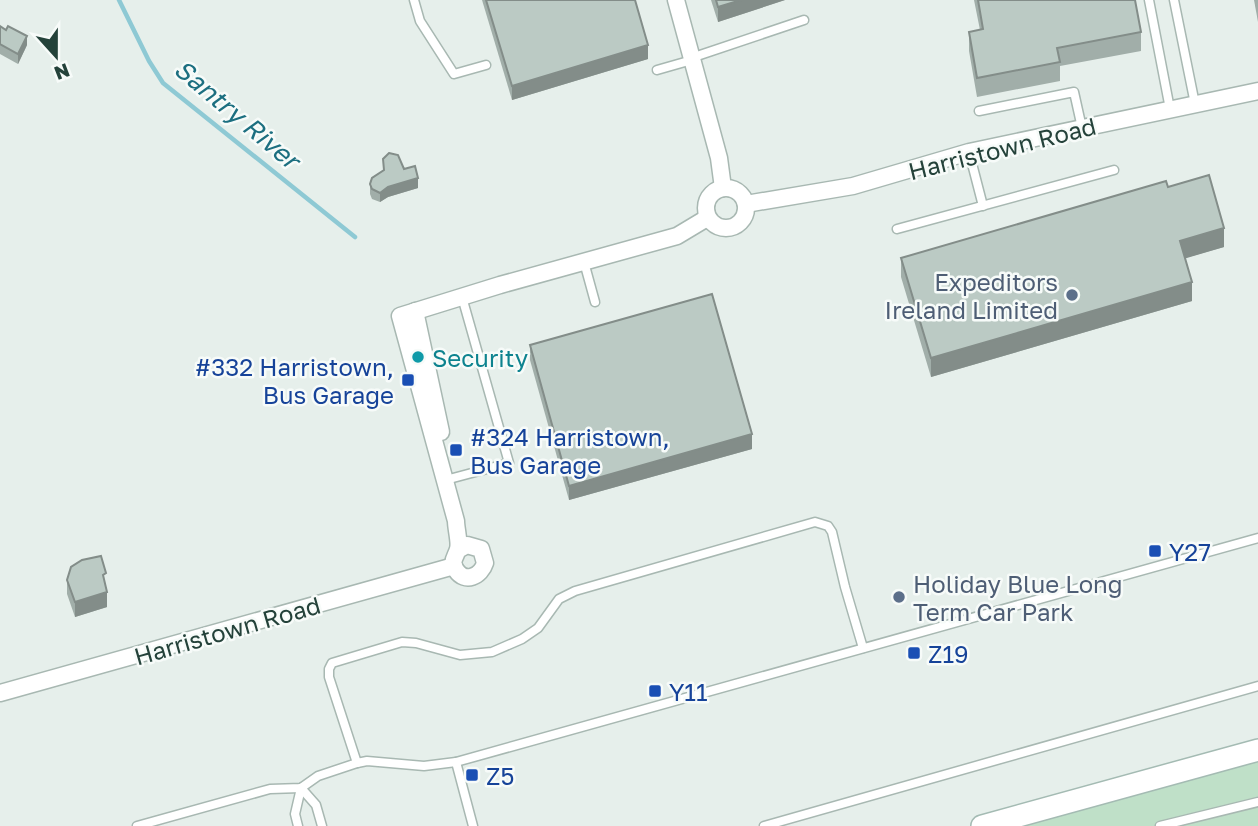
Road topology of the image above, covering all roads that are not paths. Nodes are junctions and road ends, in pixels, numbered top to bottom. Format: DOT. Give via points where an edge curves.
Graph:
graph roads {
  1 [pos="414,0"];
  2 [pos="676,0"];
  3 [pos="1149,0"];
  4 [pos="1174,0"];
  5 [pos="804,20"];
  6 [pos="692,59"];
  7 [pos="486,65"];
  8 [pos="657,69"];
  9 [pos="1258,91"];
  10 [pos="1195,104"];
  11 [pos="1170,109"];
  12 [pos="979,111"];
  13 [pos="1083,128"];
  14 [pos="969,152"];
  15 [pos="1114,170"];
  16 [pos="723,188"];
  17 [pos="746,204"];
  18 [pos="983,206"];
  19 [pos="707,218"];
  20 [pos="897,229"];
  21 [pos="584,262"];
  22 [pos="462,297"];
  23 [pos="595,302"];
  24 [pos="407,314"];
  25 [pos="453,478"];
  26 [pos="1258,537"];
  27 [pos="465,547"];
  28 [pos="454,566"];
  29 [pos="863,648"];
  30 [pos="1258,686"];
  31 [pos="0,693"];
  32 [pos="1258,750"];
  33 [pos="456,762"];
  34 [pos="357,763"];
  35 [pos="301,788"];
  36 [pos="1258,802"];
  37 [pos="137,826"];
  38 [pos="298,826"];
  39 [pos="322,826"];
  40 [pos="473,826"];
  41 [pos="764,826"];
  42 [pos="982,826"];
  43 [pos="1160,826"];
  1 -- 7 [label="lane" via="420,21 454,74"];
  2 -- 6 [label="street"];
  3 -- 11 [label="lane"];
  4 -- 10 [label="lane"];
  5 -- 6 [label="lane"];
  6 -- 8 [label="lane"];
  6 -- 16 [label="street"];
  9 -- 10 [label="street, Harristown Road"];
  10 -- 11 [label="street, Harristown Road"];
  11 -- 13 [label="street, Harristown Road"];
  12 -- 13 [label="lane" via="1074,92"];
  13 -- 14 [label="street, Harristown Road"];
  14 -- 17 [label="street, Harristown Road" via="853,186"];
  14 -- 18 [label="lane"];
  15 -- 18 [label="lane"];
  16 -- 17 [label="street" via="742,195"];
  16 -- 19 [label="street" via="707,200"];
  17 -- 19 [label="street" via="745,217 734,228 719,228"];
  18 -- 20 [label="lane"];
  19 -- 21 [label="street" via="677,236"];
  21 -- 22 [label="street"];
  21 -- 23 [label="lane"];
  22 -- 24 [label="street"];
  22 -- 25 [label="lane" via="509,463"];
  24 -- 25 [label="street, Harristown Road"];
  24 -- 27 [label="street, Harristown Road"];
  25 -- 27 [label="street, Harristown Road"];
  26 -- 29 [label="lane"];
  27 -- 28 [label="street, Harristown Road" via="454,558"];
  27 -- 28 [label="street, Harristown Road" via="481,550 485,557 481,572 466,577"];
  28 -- 31 [label="street, Harristown Road"];
  29 -- 33 [label="lane"];
  29 -- 34 [label="lane" via="832,532 815,522 575,591 559,599 538,628 492,653 460,655 402,642 332,663 329,677"];
  30 -- 41 [label="lane"];
  32 -- 42 [label="main road"];
  33 -- 34 [label="lane" via="424,766"];
  33 -- 40 [label="lane"];
  34 -- 35 [label="lane" via="318,776"];
  35 -- 37 [label="lane" via="270,789"];
  35 -- 38 [label="lane" via="295,814"];
  35 -- 39 [label="lane" via="316,805"];
  36 -- 43 [label="lane"];
}
